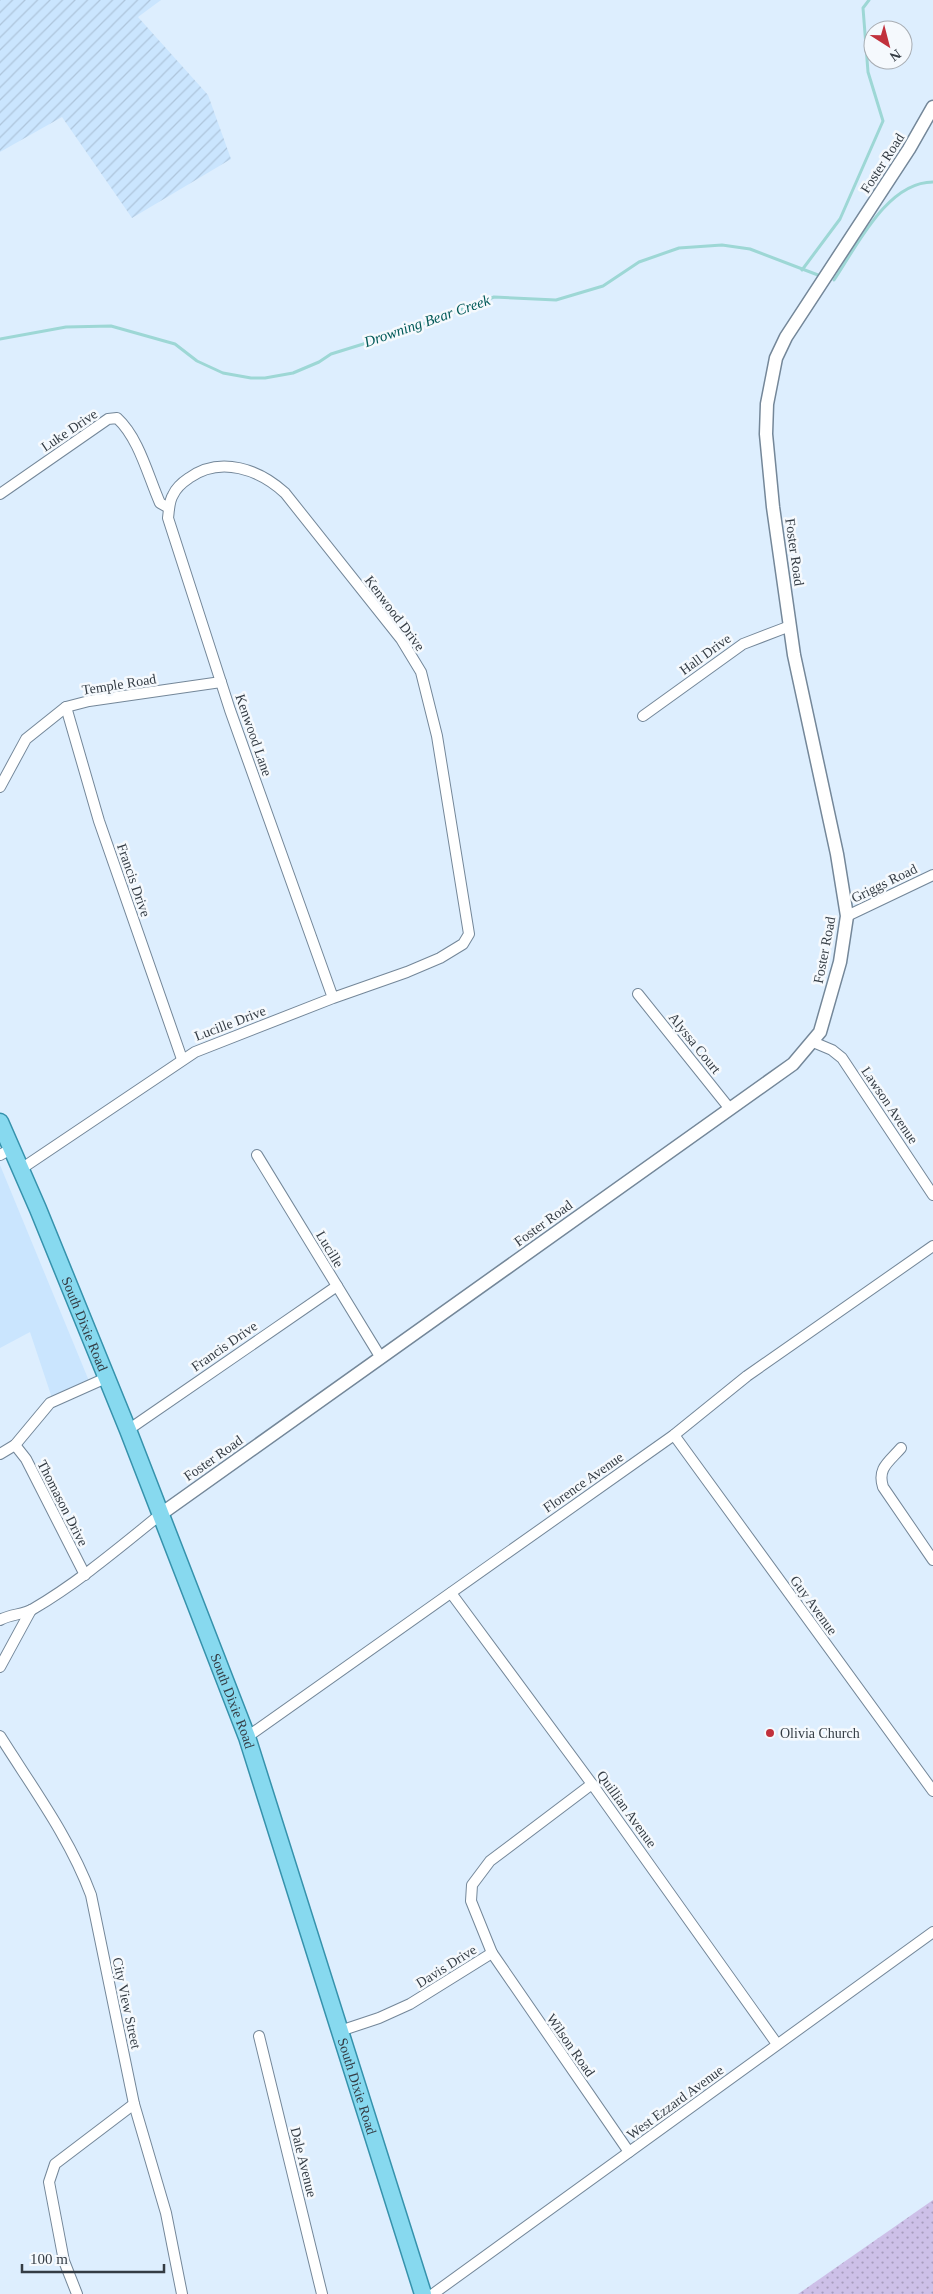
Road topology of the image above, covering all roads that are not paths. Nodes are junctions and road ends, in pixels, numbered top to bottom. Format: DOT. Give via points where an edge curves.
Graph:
graph roads {
  1 [pos="933,107"];
  2 [pos="0,494"];
  3 [pos="169,508"];
  4 [pos="790,626"];
  5 [pos="221,682"];
  6 [pos="66,707"];
  7 [pos="643,716"];
  8 [pos="0,787"];
  9 [pos="933,875"];
  10 [pos="847,916"];
  11 [pos="468,938"];
  12 [pos="638,994"];
  13 [pos="333,998"];
  14 [pos="813,1042"];
  15 [pos="182,1059"];
  16 [pos="730,1109"];
  17 [pos="0,1122"];
  18 [pos="6,1152"];
  19 [pos="257,1155"];
  20 [pos="20,1169"];
  21 [pos="933,1195"];
  22 [pos="933,1246"];
  23 [pos="337,1286"];
  24 [pos="380,1358"];
  25 [pos="106,1378"];
  26 [pos="128,1430"];
  27 [pos="674,1435"];
  28 [pos="15,1445"];
  29 [pos="901,1448"];
  30 [pos="0,1454"];
  31 [pos="161,1514"];
  32 [pos="933,1560"];
  33 [pos="85,1574"];
  34 [pos="451,1593"];
  35 [pos="31,1610"];
  36 [pos="0,1620"];
  37 [pos="0,1667"];
  38 [pos="0,1736"];
  39 [pos="247,1737"];
  40 [pos="592,1784"];
  41 [pos="933,1791"];
  42 [pos="933,1932"];
  43 [pos="492,1953"];
  44 [pos="340,2031"];
  45 [pos="259,2036"];
  46 [pos="777,2044"];
  47 [pos="134,2104"];
  48 [pos="629,2152"];
  49 [pos="77,2294"];
  50 [pos="182,2294"];
  51 [pos="322,2294"];
  52 [pos="423,2294"];
  53 [pos="433,2294"];
  1 -- 4 [label="street, Foster Road" via="909,150 786,337 776,358 767,404 766,434"];
  2 -- 3 [label="street, Luke Drive" via="108,419 117,418 132,437 160,503"];
  3 -- 5 [label="street, Kenwood Lane" via="168,518"];
  3 -- 11 [label="street, Kenwood Drive" via="173,494 184,482 195,474 217,467 253,472 272,481 307,519 401,639 421,672 437,736 470,930"];
  4 -- 7 [label="street, Hall Drive" via="743,644"];
  4 -- 10 [label="street, Foster Road"];
  5 -- 6 [label="street, Temple Road"];
  5 -- 13 [label="street, Kenwood Lane"];
  6 -- 8 [label="street, Temple Road" via="26,739"];
  6 -- 15 [label="street, Francis Drive" via="99,821"];
  9 -- 10 [label="street, Griggs Road"];
  10 -- 14 [label="street, Foster Road" via="840,962 820,1032"];
  11 -- 13 [label="street, Lucille Drive" via="440,958"];
  12 -- 16 [label="street, Alyssa Court"];
  13 -- 15 [label="street, Lucille Drive"];
  14 -- 16 [label="street, Foster Road" via="793,1064"];
  14 -- 21 [label="street, Lawson Avenue" via="842,1058"];
  15 -- 20 [label="street, Lucille Drive"];
  16 -- 24 [label="street, Foster Road"];
  17 -- 18 [label="main road, South Dixie Road"];
  18 -- 20 [label="main road, South Dixie Road"];
  19 -- 23 [label="street, Lucille"];
  20 -- 25 [label="main road, South Dixie Road"];
  22 -- 27 [label="street, Florence Avenue" via="747,1376"];
  23 -- 24 [label="street, Lucille"];
  23 -- 26 [label="street, Francis Drive"];
  24 -- 31 [label="street, Foster Road"];
  25 -- 26 [label="main road, South Dixie Road"];
  25 -- 28 [label="street" via="50,1403"];
  26 -- 31 [label="main road, South Dixie Road"];
  27 -- 34 [label="street, Florence Avenue"];
  27 -- 41 [label="street, Guy Avenue"];
  28 -- 30 [label="street"];
  28 -- 33 [label="street, Thomason Drive" via="26,1459"];
  29 -- 32 [label="street" via="881,1470 880,1479"];
  31 -- 33 [label="street"];
  31 -- 39 [label="main road, South Dixie Road"];
  33 -- 35 [label="street"];
  34 -- 39 [label="street, Florence Avenue"];
  34 -- 40 [label="street, Quillian Avenue"];
  35 -- 36 [label="street"];
  35 -- 37 [label="street"];
  38 -- 47 [label="street, City View Street" via="67,1843 88,1888"];
  39 -- 44 [label="main road, South Dixie Road"];
  40 -- 43 [label="street, Davis Drive" via="490,1861 472,1885 474,1909"];
  40 -- 46 [label="street, Quillian Avenue"];
  42 -- 46 [label="street, West Ezzard Avenue"];
  43 -- 44 [label="street, Davis Drive" via="410,2004"];
  43 -- 48 [label="street, Wilson Road"];
  44 -- 52 [label="main road, South Dixie Road"];
  45 -- 51 [label="street, Dale Avenue"];
  46 -- 48 [label="street, West Ezzard Avenue"];
  47 -- 49 [label="street" via="55,2164 49,2182 64,2261"];
  47 -- 50 [label="street, City View Street" via="166,2214"];
  48 -- 53 [label="street, West Ezzard Avenue"];
}
